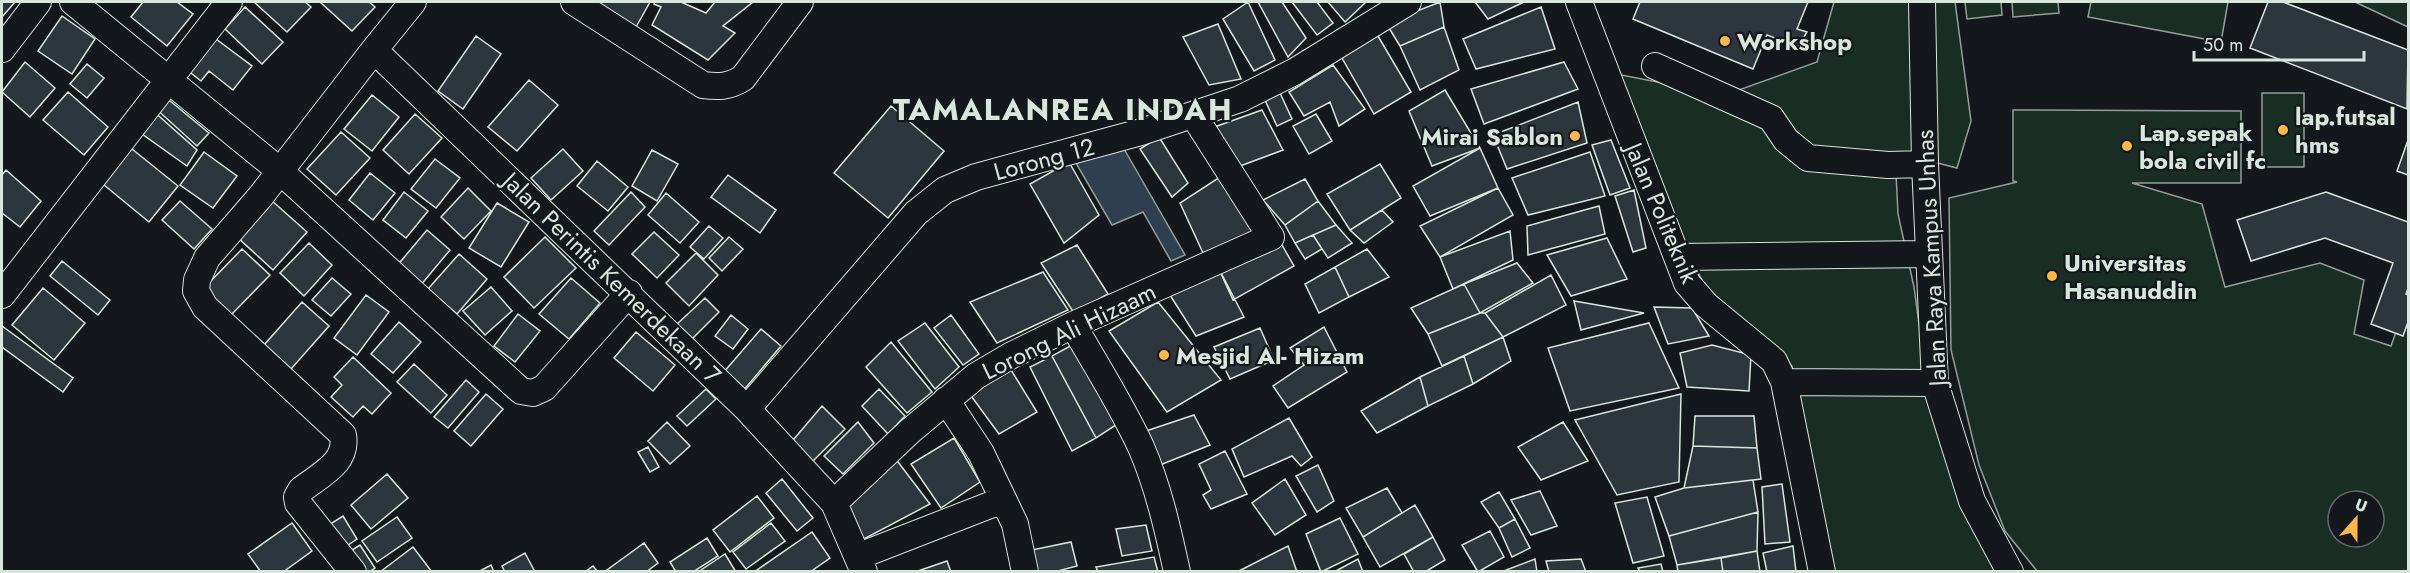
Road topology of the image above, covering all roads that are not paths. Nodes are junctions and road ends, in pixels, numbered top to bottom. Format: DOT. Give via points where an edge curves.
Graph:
graph roads {
  1 [pos="38,2"];
  2 [pos="73,2"];
  3 [pos="229,2"];
  4 [pos="413,2"];
  5 [pos="574,2"];
  6 [pos="800,2"];
  7 [pos="1408,2"];
  8 [pos="1579,2"];
  9 [pos="1922,2"];
  10 [pos="2,49"];
  11 [pos="374,50"];
  12 [pos="1655,66"];
  13 [pos="168,81"];
  14 [pos="1194,116"];
  15 [pos="1925,164"];
  16 [pos="280,171"];
  17 [pos="1929,254"];
  18 [pos="1690,257"];
  19 [pos="629,293"];
  20 [pos="2,295"];
  21 [pos="1073,325"];
  22 [pos="1784,382"];
  23 [pos="1935,383"];
  24 [pos="946,400"];
  25 [pos="747,409"];
  26 [pos="1003,500"];
  27 [pos="834,503"];
  28 [pos="862,564"];
  29 [pos="353,572"];
  30 [pos="1025,572"];
  31 [pos="1178,572"];
  32 [pos="1822,572"];
  33 [pos="2010,572"];
  1 -- 10 [label="street"];
  2 -- 13 [label="street"];
  3 -- 13 [label="street"];
  4 -- 11 [label="street"];
  5 -- 6 [label="street" via="703,85 718,87 730,86 743,78"];
  7 -- 14 [label="street, Lorong 12" via="1294,72"];
  8 -- 18 [label="street, Jalan Politeknik"];
  9 -- 15 [label="street, Jalan Raya Kampus Unhas"];
  11 -- 16 [label="street"];
  11 -- 19 [label="street, Jalan Perintis Kemerdekaan 7"];
  12 -- 15 [label="street" via="1771,118 1786,140 1808,158"];
  13 -- 16 [label="street"];
  13 -- 20 [label="street"];
  14 -- 21 [label="street, Lorong Ali Hizaam" via="1270,237"];
  14 -- 25 [label="street, Lorong 12" via="976,177 945,190 916,213"];
  15 -- 17 [label="street, Jalan Raya Kampus Unhas"];
  16 -- 19 [label="street" via="521,391 532,393 544,388"];
  16 -- 29 [label="street" via="207,258 196,291 205,307 343,435 345,448 341,457 297,496"];
  17 -- 18 [label="street"];
  17 -- 23 [label="street, Jalan Raya Kampus Unhas"];
  18 -- 22 [label="street, Jalan Politeknik" via="1687,283 1774,361"];
  19 -- 25 [label="street, Jalan Perintis Kemerdekaan 7"];
  21 -- 24 [label="street, Lorong Ali Hizaam" via="976,376"];
  21 -- 31 [label="street" via="1142,449"];
  22 -- 23 [label="street"];
  22 -- 32 [label="street, Jalan Politeknik"];
  23 -- 33 [label="street, Jalan Raya Kampus Unhas" via="1972,501"];
  24 -- 26 [label="street" via="981,453"];
  24 -- 27 [label="street, Lorong Ali Hizaam"];
  25 -- 27 [label="street, Jalan Perintis Kemerdekaan 7"];
  26 -- 28 [label="street"];
  26 -- 30 [label="street" via="1015,524"];
  27 -- 28 [label="street, Jalan Perintis Kemerdekaan 7"];
}
